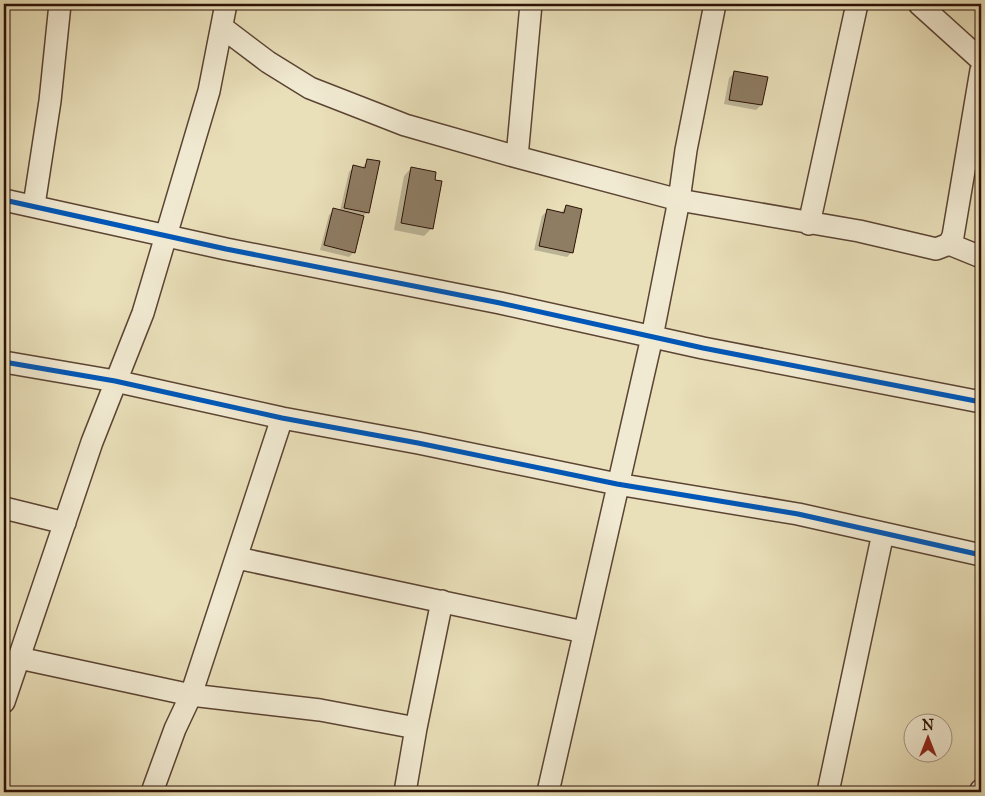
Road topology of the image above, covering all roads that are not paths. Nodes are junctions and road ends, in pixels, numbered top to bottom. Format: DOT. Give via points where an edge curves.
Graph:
graph roads {
  1 [pos="60,4"];
  2 [pos="226,4"];
  3 [pos="531,4"];
  4 [pos="715,4"];
  5 [pos="857,4"];
  6 [pos="918,4"];
  7 [pos="223,28"];
  8 [pos="981,60"];
  9 [pos="981,70"];
  10 [pos="517,157"];
  11 [pos="4,200"];
  12 [pos="679,200"];
  13 [pos="34,205"];
  14 [pos="808,224"];
  15 [pos="166,237"];
  16 [pos="949,244"];
  17 [pos="981,257"];
  18 [pos="652,337"];
  19 [pos="4,362"];
  20 [pos="115,381"];
  21 [pos="981,402"];
  22 [pos="282,418"];
  23 [pos="617,484"];
  24 [pos="4,508"];
  25 [pos="64,523"];
  26 [pos="882,533"];
  27 [pos="981,554"];
  28 [pos="237,558"];
  29 [pos="442,601"];
  30 [pos="584,632"];
  31 [pos="19,658"];
  32 [pos="192,695"];
  33 [pos="4,702"];
  34 [pos="416,728"];
  35 [pos="152,792"];
  36 [pos="405,792"];
  37 [pos="548,792"];
  38 [pos="828,792"];
  1 -- 13 [label="street" via="50,101"];
  2 -- 7 [label="street"];
  3 -- 10 [label="street"];
  4 -- 12 [label="street"];
  5 -- 14 [label="street"];
  6 -- 8 [label="street"];
  7 -- 10 [label="street" via="276,68 310,88 405,124"];
  7 -- 15 [label="street" via="209,91"];
  9 -- 16 [label="street"];
  10 -- 12 [label="street"];
  11 -- 13 [label="street"];
  12 -- 14 [label="street"];
  12 -- 18 [label="street"];
  13 -- 15 [label="street"];
  14 -- 16 [label="street" via="859,231 936,248"];
  15 -- 18 [label="street" via="500,303"];
  15 -- 20 [label="street" via="143,313"];
  16 -- 17 [label="street"];
  18 -- 21 [label="street"];
  18 -- 23 [label="street"];
  19 -- 20 [label="street"];
  20 -- 22 [label="street"];
  20 -- 25 [label="street"];
  22 -- 23 [label="street"];
  22 -- 28 [label="street"];
  23 -- 26 [label="street" via="798,514"];
  23 -- 30 [label="street"];
  24 -- 25 [label="street"];
  25 -- 31 [label="street"];
  26 -- 27 [label="street"];
  26 -- 38 [label="street"];
  28 -- 29 [label="street"];
  28 -- 32 [label="street"];
  29 -- 30 [label="street"];
  29 -- 34 [label="street"];
  30 -- 37 [label="street"];
  31 -- 32 [label="street"];
  31 -- 33 [label="street"];
  32 -- 34 [label="street" via="320,710"];
  32 -- 35 [label="street" via="175,729"];
  34 -- 36 [label="street"];
}
